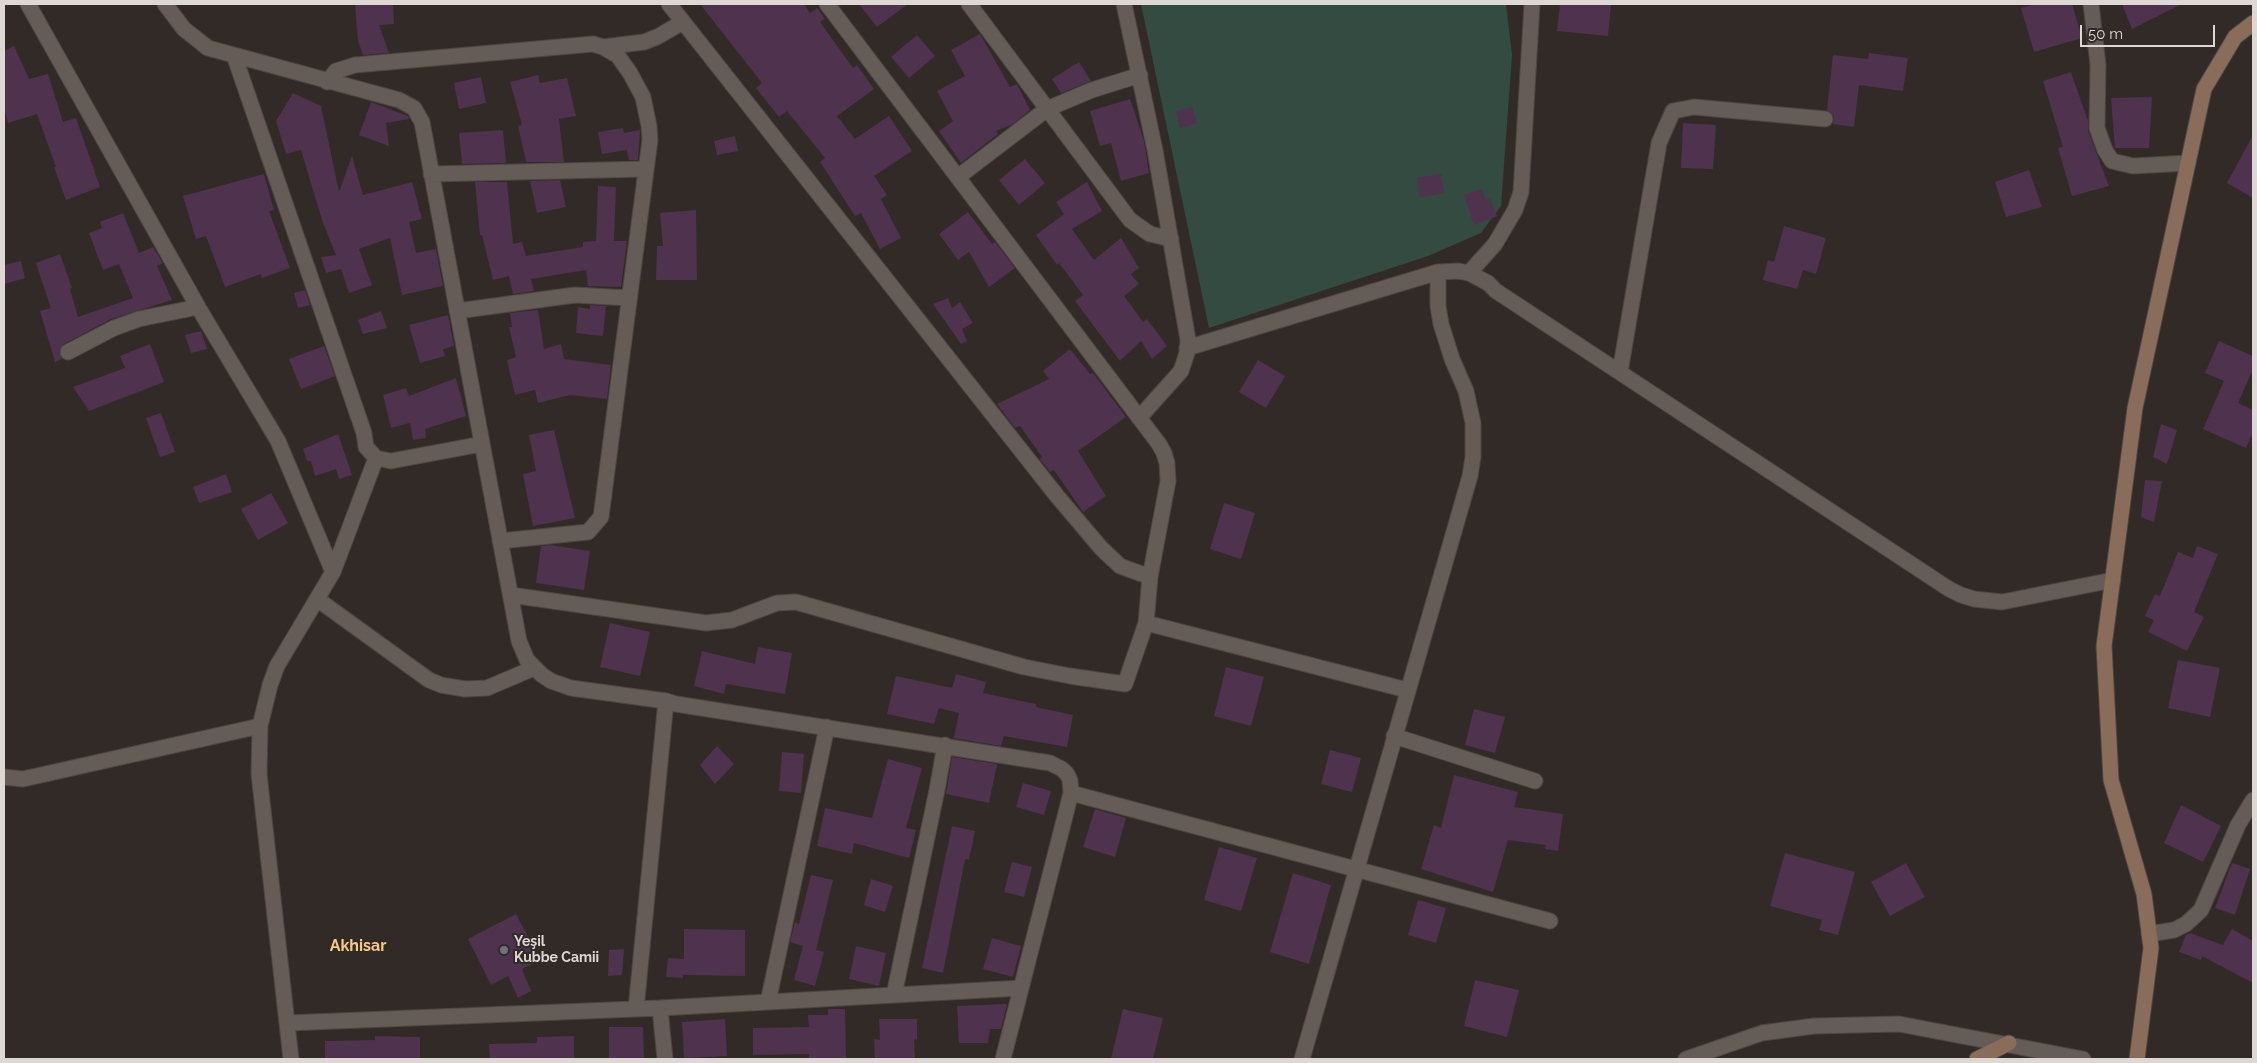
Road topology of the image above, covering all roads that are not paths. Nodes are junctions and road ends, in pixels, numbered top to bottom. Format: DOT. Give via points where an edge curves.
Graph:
graph roads {
  1 [pos="28,4"];
  2 [pos="165,4"];
  3 [pos="669,4"];
  4 [pos="827,4"];
  5 [pos="969,4"];
  6 [pos="1124,4"];
  7 [pos="1532,4"];
  8 [pos="2091,4"];
  9 [pos="683,22"];
  10 [pos="2253,22"];
  11 [pos="603,47"];
  12 [pos="234,55"];
  13 [pos="1140,75"];
  14 [pos="327,82"];
  15 [pos="1047,109"];
  16 [pos="1825,119"];
  17 [pos="2188,163"];
  18 [pos="645,169"];
  19 [pos="431,174"];
  20 [pos="958,177"];
  21 [pos="1171,239"];
  22 [pos="1438,272"];
  23 [pos="1468,273"];
  24 [pos="629,298"];
  25 [pos="198,307"];
  26 [pos="457,311"];
  27 [pos="1187,348"];
  28 [pos="68,352"];
  29 [pos="1620,372"];
  30 [pos="1139,418"];
  31 [pos="482,444"];
  32 [pos="376,458"];
  33 [pos="500,540"];
  34 [pos="333,572"];
  35 [pos="1150,577"];
  36 [pos="2113,580"];
  37 [pos="511,595"];
  38 [pos="317,599"];
  39 [pos="1146,624"];
  40 [pos="534,668"];
  41 [pos="1407,690"];
  42 [pos="666,701"];
  43 [pos="260,726"];
  44 [pos="827,727"];
  45 [pos="1394,736"];
  46 [pos="945,745"];
  47 [pos="4,777"];
  48 [pos="1535,781"];
  49 [pos="1072,793"];
  50 [pos="2253,800"];
  51 [pos="1356,870"];
  52 [pos="1550,921"];
  53 [pos="2149,934"];
  54 [pos="1021,988"];
  55 [pos="894,995"];
  56 [pos="768,1002"];
  57 [pos="660,1008"];
  58 [pos="636,1009"];
  59 [pos="287,1023"];
  60 [pos="2009,1043"];
  61 [pos="291,1059"];
  62 [pos="665,1059"];
  63 [pos="1003,1059"];
  64 [pos="1302,1059"];
  65 [pos="1686,1059"];
  66 [pos="1977,1059"];
  67 [pos="2084,1059"];
  68 [pos="2137,1059"];
  1 -- 25 [label="street"];
  2 -- 12 [label="street" via="195,39 208,48"];
  3 -- 9 [label="street"];
  4 -- 20 [label="street"];
  5 -- 15 [label="street"];
  6 -- 13 [label="street"];
  7 -- 23 [label="street" via="1521,192 1495,244"];
  8 -- 17 [label="street" via="2098,65 2097,128 2105,150 2112,161 2133,166"];
  9 -- 11 [label="street" via="644,42"];
  9 -- 35 [label="street" via="1050,488 1120,566"];
  10 -- 17 [label="street" via="2235,37 2204,89"];
  11 -- 14 [label="street" via="583,44 354,65 336,72"];
  11 -- 18 [label="street" via="622,62 643,97 650,133"];
  12 -- 14 [label="street"];
  12 -- 32 [label="street" via="364,433 366,447"];
  13 -- 15 [label="street"];
  13 -- 21 [label="street"];
  14 -- 19 [label="street" via="399,100 414,108 422,122"];
  15 -- 20 [label="street"];
  15 -- 21 [label="street" via="1130,220 1150,234"];
  16 -- 29 [label="street" via="1694,107 1673,111 1659,144"];
  17 -- 36 [label="street" via="2135,408"];
  18 -- 19 [label="street"];
  18 -- 24 [label="street"];
  19 -- 26 [label="street"];
  20 -- 30 [label="street"];
  21 -- 27 [label="street"];
  22 -- 23 [label="street"];
  22 -- 27 [label="street"];
  22 -- 41 [label="street" via="1441,324 1470,407 1473,458"];
  23 -- 29 [label="street" via="1488,283"];
  24 -- 26 [label="street" via="575,295"];
  24 -- 33 [label="street" via="601,517 588,532"];
  25 -- 28 [label="street" via="138,319"];
  25 -- 34 [label="street" via="278,441"];
  26 -- 31 [label="street"];
  27 -- 30 [label="street" via="1181,371"];
  29 -- 36 [label="street" via="1961,595 2002,602"];
  30 -- 35 [label="street" via="1164,453 1168,474"];
  31 -- 32 [label="street" via="391,461"];
  31 -- 33 [label="street"];
  32 -- 34 [label="street"];
  33 -- 37 [label="street"];
  34 -- 38 [label="street"];
  35 -- 39 [label="street"];
  36 -- 53 [label="street" via="2104,646 2111,780 2144,894"];
  37 -- 39 [label="street" via="706,623 732,620 777,603 796,602 1024,667 1125,684"];
  37 -- 40 [label="street" via="519,641"];
  38 -- 40 [label="street" via="429,680 441,685 465,690 487,688"];
  38 -- 43 [label="street" via="278,666"];
  39 -- 41 [label="street"];
  40 -- 42 [label="street" via="561,685"];
  41 -- 45 [label="street"];
  42 -- 44 [label="street"];
  42 -- 58 [label="street"];
  43 -- 47 [label="street" via="23,779"];
  43 -- 59 [label="street" via="259,774"];
  44 -- 46 [label="street"];
  44 -- 56 [label="street"];
  45 -- 48 [label="street"];
  45 -- 51 [label="street"];
  46 -- 49 [label="street" via="1056,765 1067,774"];
  46 -- 55 [label="street"];
  49 -- 51 [label="street"];
  49 -- 54 [label="street"];
  50 -- 53 [label="street" via="2238,825 2201,910 2174,930"];
  51 -- 52 [label="street"];
  51 -- 64 [label="street"];
  53 -- 68 [label="street" via="2151,948"];
  54 -- 55 [label="street"];
  54 -- 63 [label="street"];
  55 -- 56 [label="street"];
  56 -- 57 [label="street"];
  57 -- 58 [label="street"];
  57 -- 62 [label="street"];
  58 -- 59 [label="street"];
  59 -- 61 [label="street"];
  60 -- 65 [label="street" via="1899,1024 1814,1026 1762,1033"];
  60 -- 66 [label="street"];
  60 -- 67 [label="street"];
}
